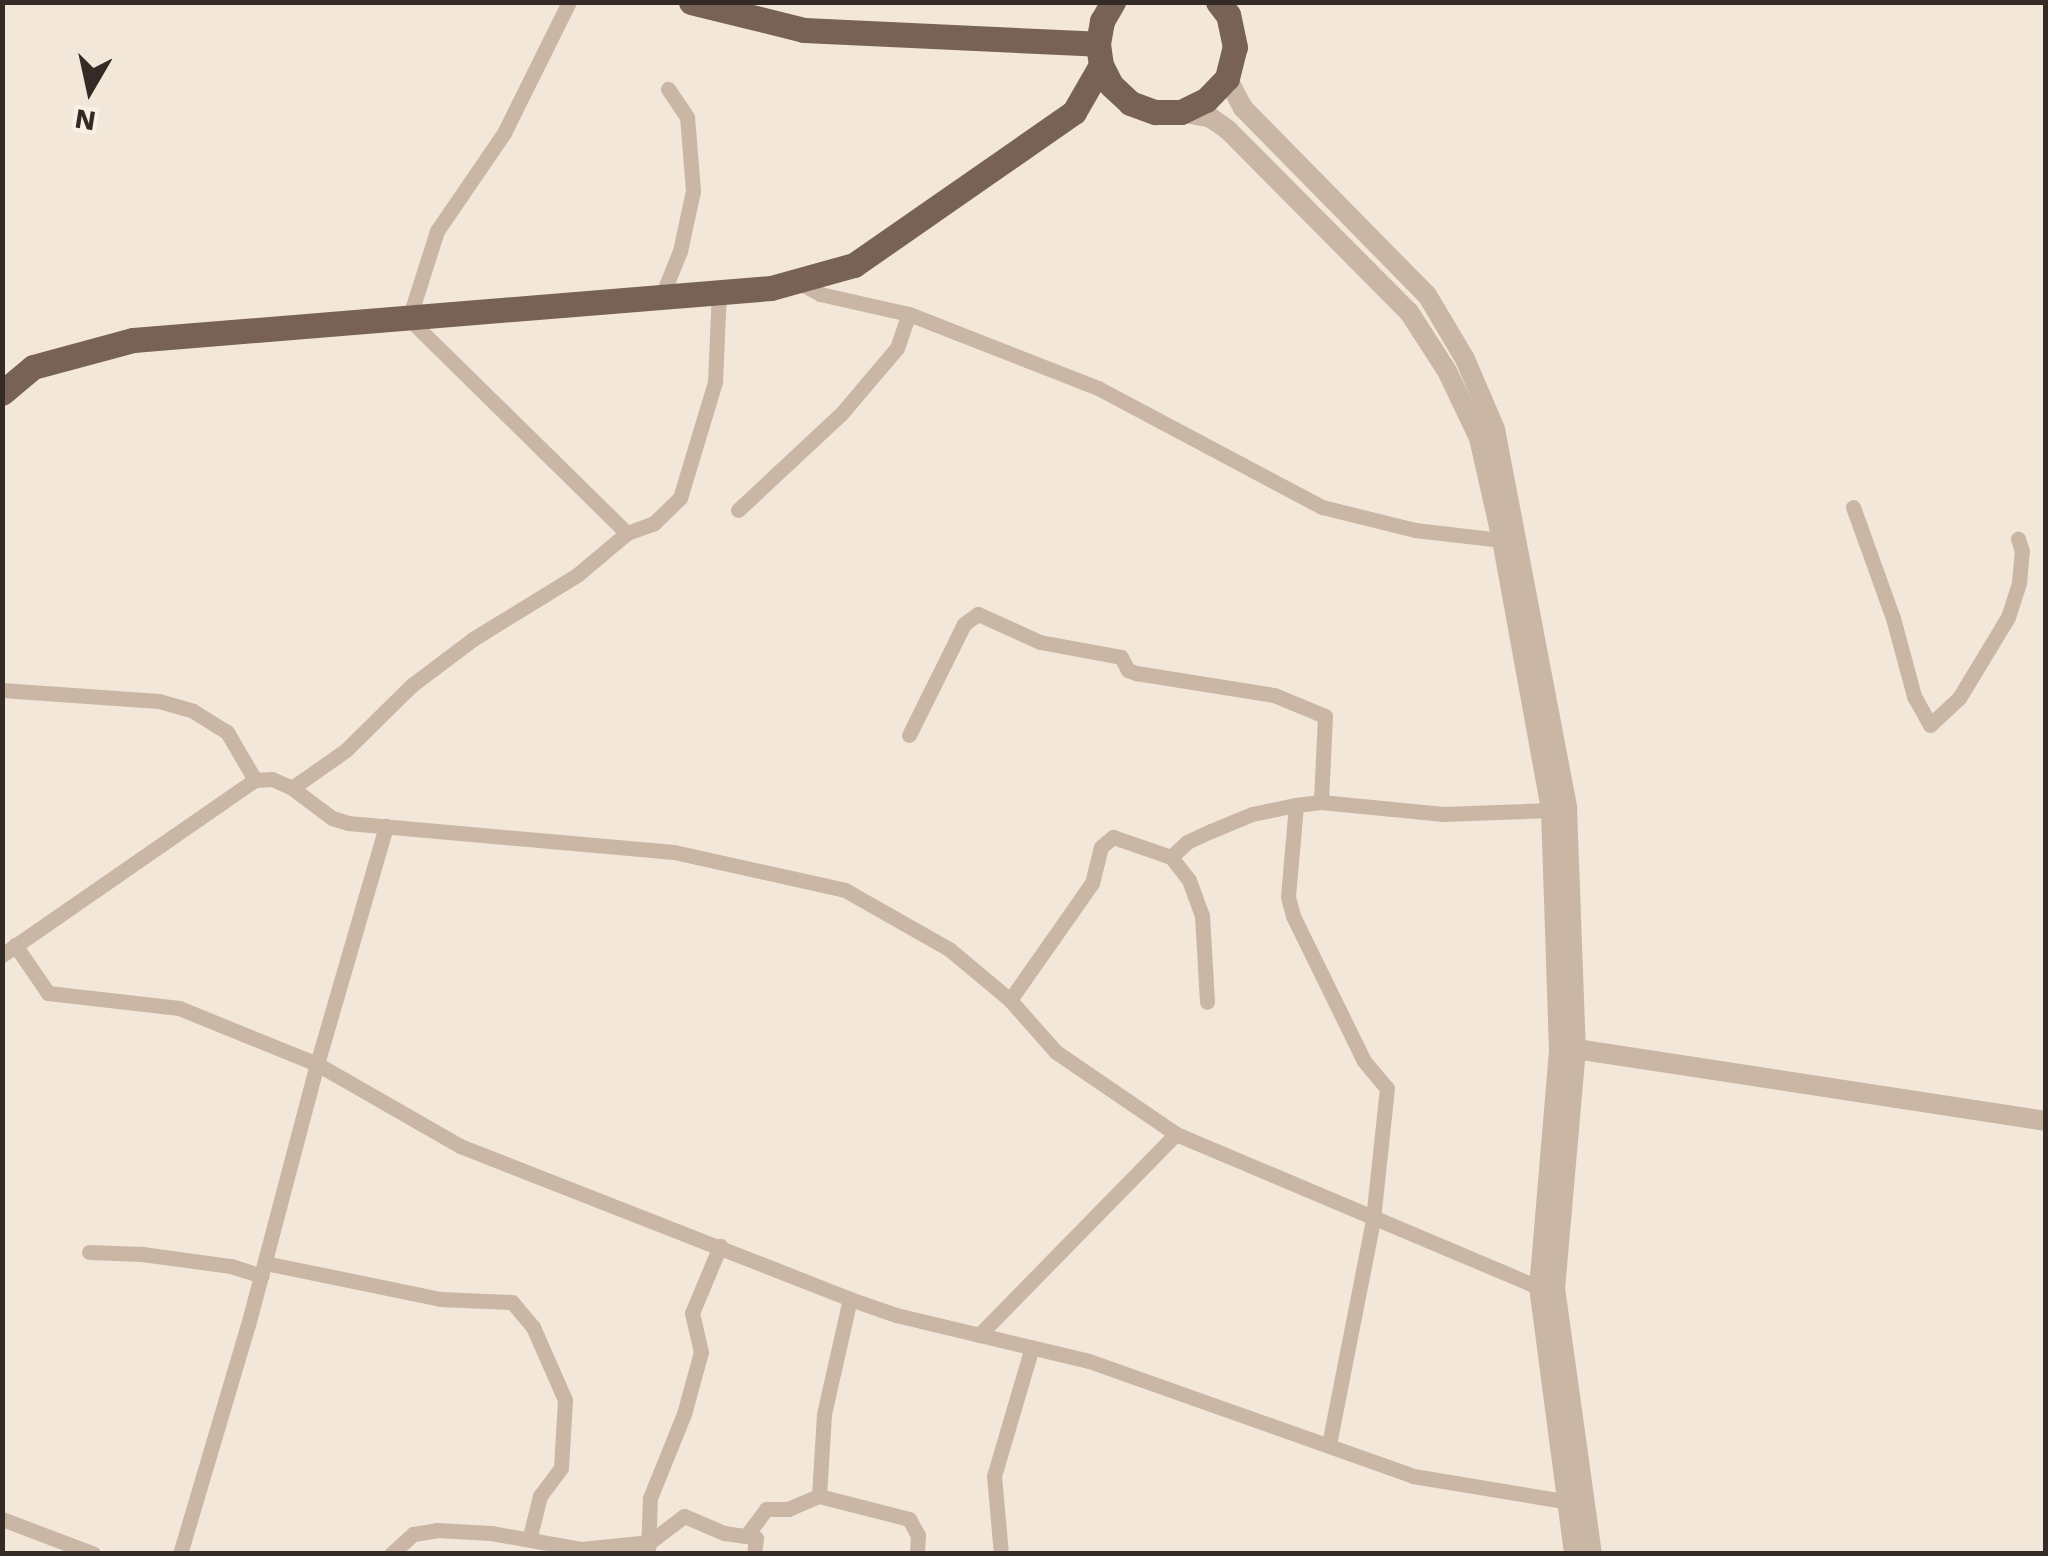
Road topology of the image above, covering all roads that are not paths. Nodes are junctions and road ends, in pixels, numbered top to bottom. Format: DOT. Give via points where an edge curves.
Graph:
graph roads {
  1 [pos="569,2"];
  2 [pos="691,2"];
  3 [pos="1228,7"];
  4 [pos="1103,27"];
  5 [pos="1227,78"];
  6 [pos="668,89"];
  7 [pos="1130,103"];
  8 [pos="1074,112"];
  9 [pos="1181,112"];
  10 [pos="794,280"];
  11 [pos="719,290"];
  12 [pos="661,298"];
  13 [pos="909,314"];
  14 [pos="409,319"];
  15 [pos="2,393"];
  16 [pos="1502,500"];
  17 [pos="1852,507"];
  18 [pos="738,510"];
  19 [pos="627,533"];
  20 [pos="2018,539"];
  21 [pos="1502,540"];
  22 [pos="2,690"];
  23 [pos="909,735"];
  24 [pos="255,780"];
  25 [pos="292,788"];
  26 [pos="1321,802"];
  27 [pos="1296,804"];
  28 [pos="1551,810"];
  29 [pos="386,826"];
  30 [pos="1171,857"];
  31 [pos="9,950"];
  32 [pos="1010,1000"];
  33 [pos="1207,1002"];
  34 [pos="1576,1050"];
  35 [pos="317,1064"];
  36 [pos="2046,1121"];
  37 [pos="1176,1134"];
  38 [pos="1373,1220"];
  39 [pos="720,1246"];
  40 [pos="89,1252"];
  41 [pos="263,1269"];
  42 [pos="1538,1288"];
  43 [pos="850,1299"];
  44 [pos="979,1334"];
  45 [pos="1032,1347"];
  46 [pos="1329,1445"];
  47 [pos="1566,1448"];
  48 [pos="820,1496"];
  49 [pos="1564,1500"];
  50 [pos="2,1519"];
  51 [pos="746,1536"];
  52 [pos="529,1540"];
  53 [pos="649,1548"];
  54 [pos="94,1554"];
  55 [pos="180,1554"];
  56 [pos="391,1554"];
  57 [pos="754,1554"];
  58 [pos="917,1554"];
  59 [pos="1001,1554"];
  60 [pos="1574,1554"];
  61 [pos="1592,1554"];
  1 -- 14 [label="street" via="504,133 437,231"];
  2 -- 4 [label="main road" via="804,30"];
  3 -- 5 [label="main road" via="1235,47"];
  4 -- 7 [label="main road" via="1111,85"];
  4 -- 8 [label="main road"];
  5 -- 9 [label="main road" via="1206,100"];
  5 -- 16 [label="street" via="1243,108 1427,295 1495,429"];
  6 -- 12 [label="street" via="686,117 693,191"];
  7 -- 8 [label="main road"];
  7 -- 9 [label="main road"];
  8 -- 10 [label="main road" via="872,256"];
  9 -- 16 [label="street" via="1211,118 1228,130 1410,312 1447,371"];
  10 -- 11 [label="main road"];
  10 -- 13 [label="street" via="820,294"];
  11 -- 12 [label="main road"];
  11 -- 19 [label="street" via="715,382 680,498 654,523"];
  12 -- 14 [label="main road"];
  13 -- 18 [label="street" via="897,348 841,414"];
  13 -- 21 [label="street" via="1098,388 1322,508 1415,530"];
  14 -- 15 [label="main road" via="133,340 33,367"];
  14 -- 19 [label="street"];
  16 -- 21 [label="street"];
  16 -- 34 [label="street" via="1567,808"];
  17 -- 20 [label="street" via="1914,696 1930,725 1959,698 2008,618 2019,583"];
  19 -- 25 [label="street" via="577,574 473,639"];
  21 -- 28 [label="street"];
  22 -- 24 [label="street" via="159,701 193,710 227,732"];
  23 -- 26 [label="street" via="964,624 978,614 1040,642 1122,656 1136,673 1274,695 1325,716"];
  24 -- 25 [label="street"];
  24 -- 31 [label="street"];
  25 -- 29 [label="street" via="332,818"];
  26 -- 27 [label="street"];
  26 -- 28 [label="street" via="1443,814"];
  27 -- 30 [label="street" via="1211,831"];
  27 -- 38 [label="street" via="1288,898 1293,916 1364,1061 1387,1088"];
  28 -- 42 [label="street" via="1559,1051"];
  29 -- 32 [label="street" via="674,852 845,890 949,949"];
  29 -- 35 [label="street"];
  30 -- 32 [label="street" via="1113,837 1101,848 1092,883"];
  30 -- 33 [label="street" via="1189,880 1202,915"];
  31 -- 35 [label="street" via="48,994 180,1008"];
  32 -- 37 [label="street" via="1056,1052"];
  34 -- 36 [label="street"];
  34 -- 47 [label="street" via="1555,1288"];
  35 -- 39 [label="street" via="460,1146"];
  35 -- 41 [label="street"];
  37 -- 38 [label="street"];
  37 -- 44 [label="street"];
  38 -- 42 [label="street"];
  38 -- 46 [label="street"];
  39 -- 43 [label="street"];
  39 -- 53 [label="street" via="692,1313 700,1352 650,1498"];
  40 -- 41 [label="street"];
  41 -- 52 [label="street" via="440,1298 512,1302 533,1327 565,1400 561,1468 540,1496"];
  41 -- 55 [label="street"];
  42 -- 47 [label="street"];
  43 -- 44 [label="street"];
  43 -- 48 [label="street" via="824,1414"];
  44 -- 45 [label="street"];
  45 -- 46 [label="street" via="1140,1377"];
  45 -- 59 [label="street" via="994,1476"];
  46 -- 49 [label="street" via="1413,1476"];
  47 -- 49 [label="street"];
  47 -- 61 [label="street"];
  48 -- 51 [label="street" via="788,1509 766,1509"];
  48 -- 58 [label="street" via="909,1518 918,1535"];
  49 -- 60 [label="street"];
  50 -- 54 [label="street"];
  51 -- 53 [label="street" via="684,1516"];
  51 -- 57 [label="street" via="756,1538"];
  52 -- 53 [label="street" via="581,1549"];
  52 -- 56 [label="street" via="436,1530 413,1534"];
}
